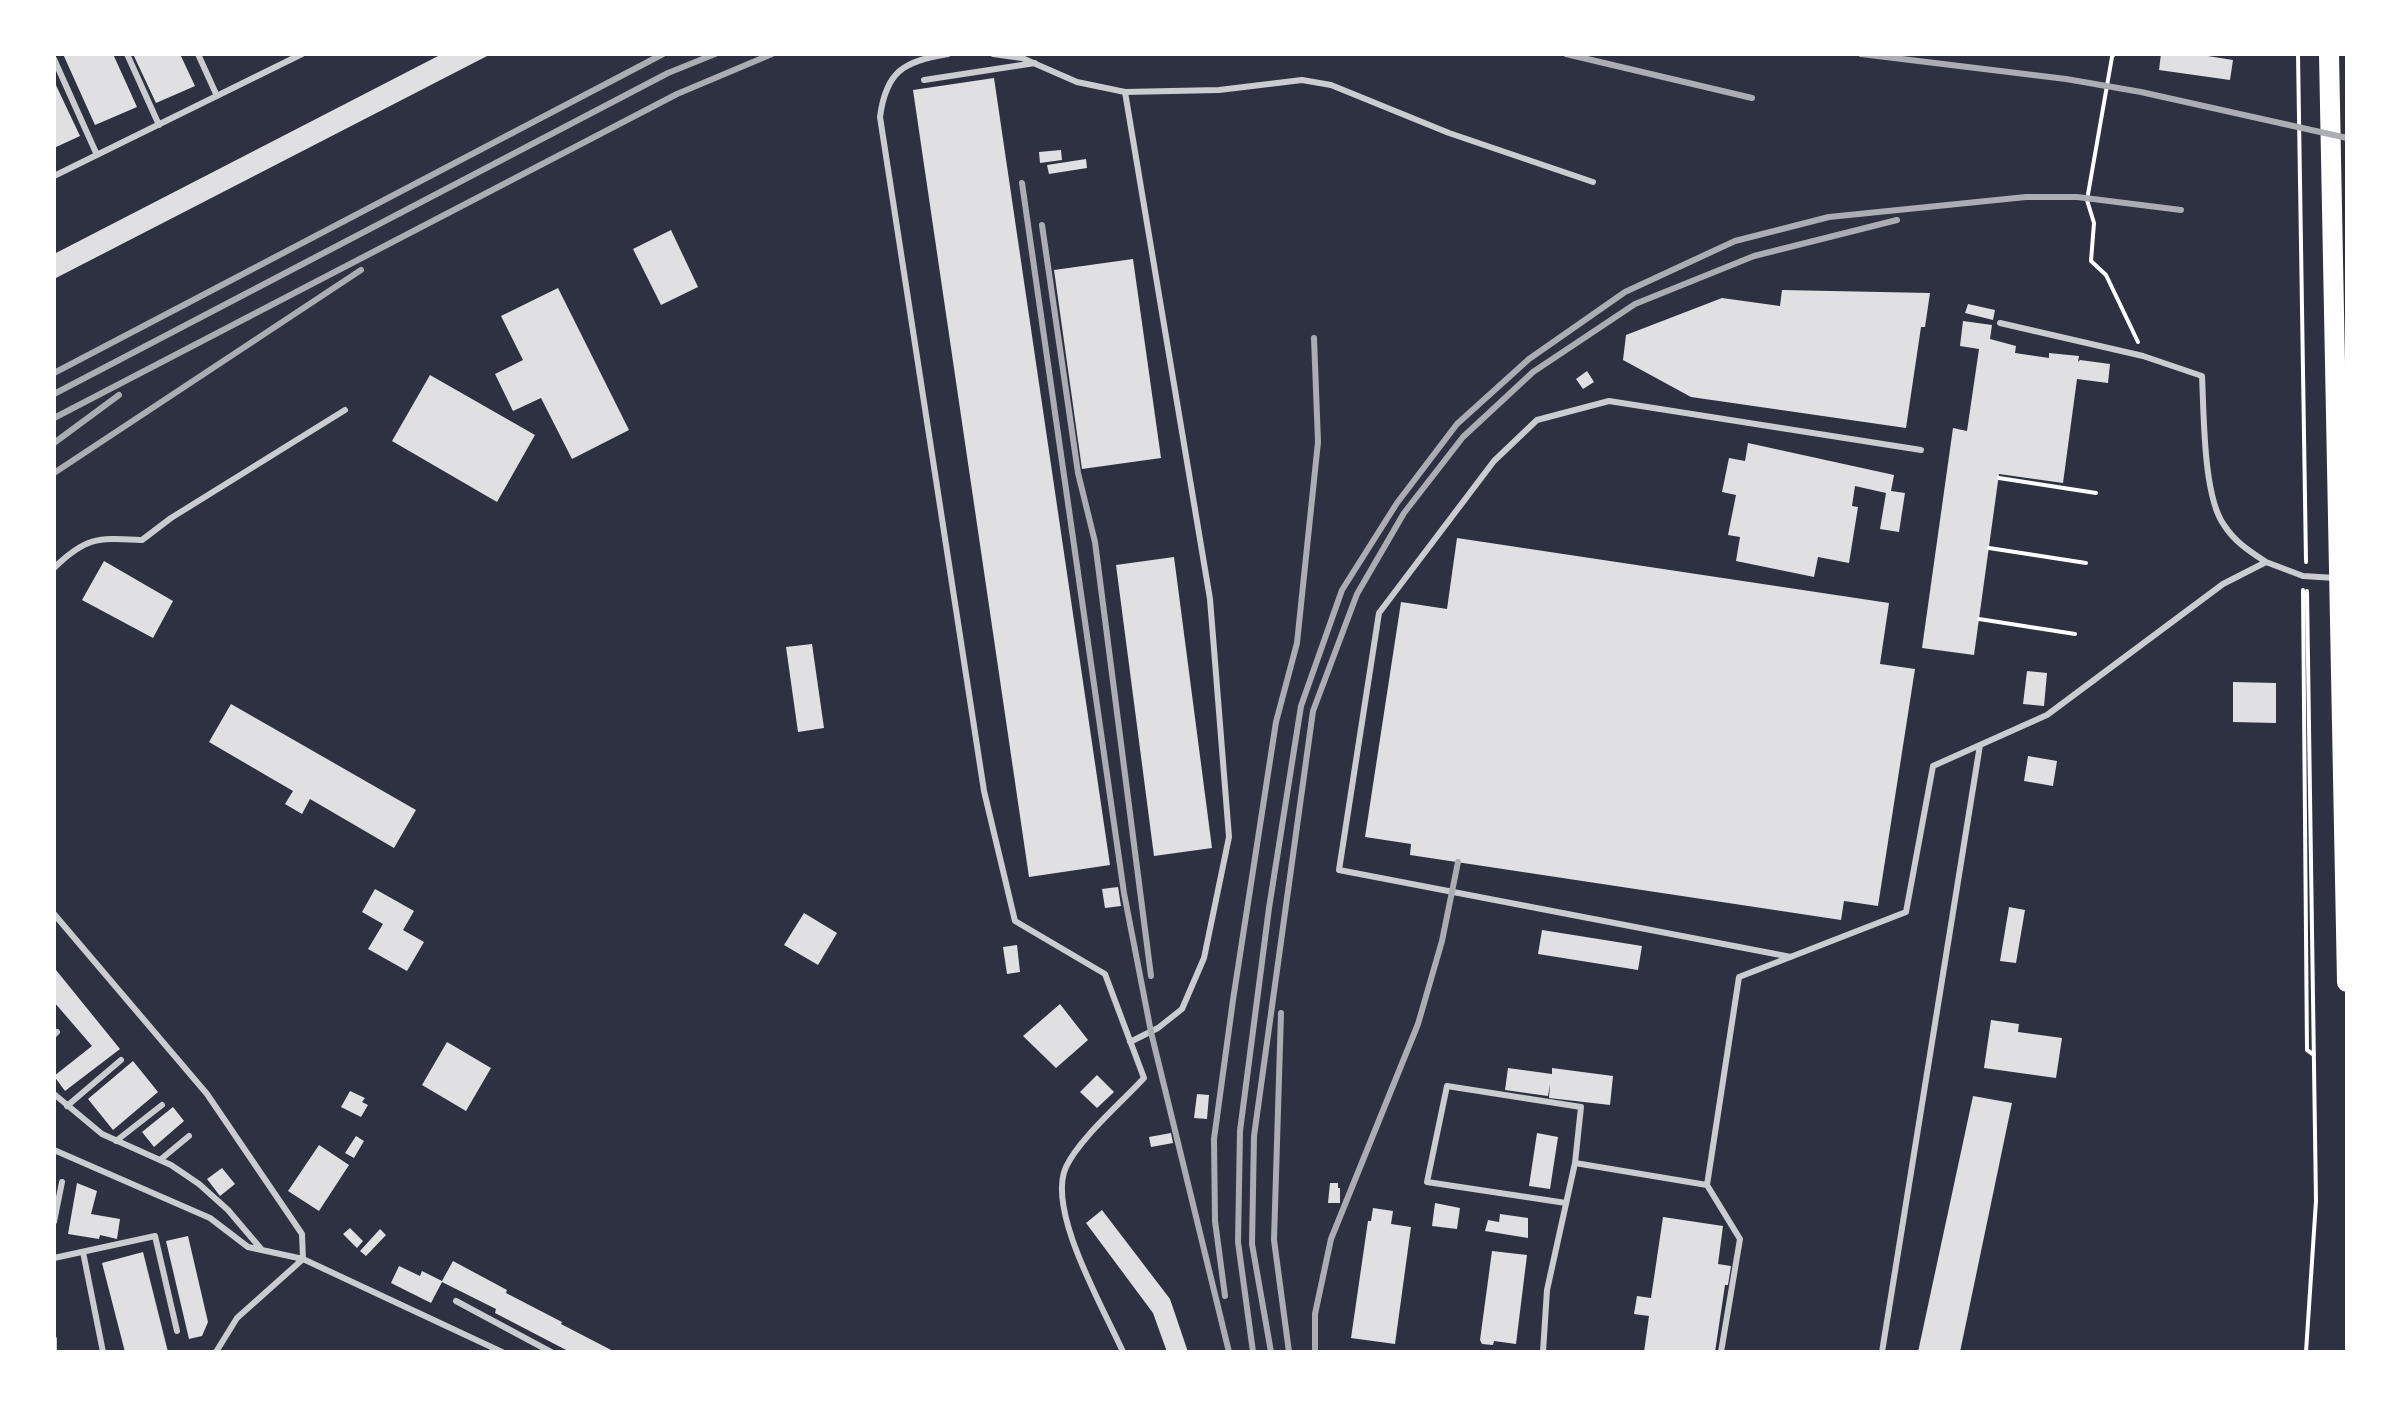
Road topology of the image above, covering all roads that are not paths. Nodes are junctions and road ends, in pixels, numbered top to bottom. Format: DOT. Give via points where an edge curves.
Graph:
graph roads {
  1 [pos="127,54"];
  2 [pos="198,54"];
  3 [pos="302,54"];
  4 [pos="948,54"];
  5 [pos="993,54"];
  6 [pos="2329,54"];
  7 [pos="287,57"];
  8 [pos="54,59"];
  9 [pos="1035,63"];
  10 [pos="924,80"];
  11 [pos="1125,92"];
  12 [pos="217,96"];
  13 [pos="159,125"];
  14 [pos="97,155"];
  15 [pos="54,176"];
  16 [pos="1593,182"];
  17 [pos="2000,323"];
  18 [pos="345,410"];
  19 [pos="1921,450"];
  20 [pos="2266,562"];
  21 [pos="54,568"];
  22 [pos="2347,579"];
  23 [pos="1980,745"];
  24 [pos="54,914"];
  25 [pos="1791,957"];
  26 [pos="2347,982"];
  27 [pos="1130,1042"];
  28 [pos="121,1060"];
  29 [pos="54,1094"];
  30 [pos="162,1105"];
  31 [pos="67,1106"];
  32 [pos="189,1136"];
  33 [pos="116,1141"];
  34 [pos="54,1150"];
  35 [pos="160,1160"];
  36 [pos="1575,1163"];
  37 [pos="62,1182"];
  38 [pos="1707,1185"];
  39 [pos="1566,1203"];
  40 [pos="54,1222"];
  41 [pos="262,1250"];
  42 [pos="83,1252"];
  43 [pos="54,1258"];
  44 [pos="303,1259"];
  45 [pos="456,1301"];
  46 [pos="177,1331"];
  47 [pos="54,1339"];
  48 [pos="54,1352"];
  49 [pos="103,1352"];
  50 [pos="216,1352"];
  51 [pos="502,1352"];
  52 [pos="551,1352"];
  53 [pos="1123,1352"];
  54 [pos="1543,1352"];
  55 [pos="1721,1352"];
  56 [pos="1882,1352"];
  1 -- 13 [label="lane"];
  2 -- 12 [label="lane"];
  3 -- 7 [label="lane"];
  4 -- 27 [label="lane" via="902,67 890,80 880,117 984,791 1015,921 1105,974"];
  5 -- 9 [label="lane"];
  6 -- 26 [label="main road"];
  7 -- 12 [label="lane"];
  8 -- 14 [label="lane"];
  9 -- 10 [label="lane"];
  9 -- 11 [label="lane" via="1077,82"];
  11 -- 16 [label="lane" via="1219,90 1302,80 1331,85 1449,133"];
  11 -- 27 [label="lane" via="1210,599 1229,837 1204,958 1182,1009"];
  12 -- 13 [label="lane"];
  13 -- 14 [label="lane"];
  14 -- 15 [label="lane"];
  17 -- 20 [label="lane" via="2143,356 2202,376 2210,483 2221,522 2240,545"];
  18 -- 21 [label="lane" via="142,540 99,538 72,550"];
  19 -- 25 [label="lane" via="1609,401 1537,420 1494,461 1379,613 1339,870"];
  20 -- 22 [label="lane" via="2303,576"];
  20 -- 23 [label="lane" via="2223,584 2047,715"];
  23 -- 25 [label="lane" via="1933,766 1906,912"];
  23 -- 56 [label="lane"];
  24 -- 44 [label="lane" via="207,1094 302,1234"];
  25 -- 38 [label="lane" via="1739,977"];
  27 -- 53 [label="lane" via="1144,1078 1075,1152 1062,1178 1061,1199 1069,1232"];
  28 -- 31 [label="lane"];
  29 -- 31 [label="lane"];
  30 -- 33 [label="lane"];
  31 -- 33 [label="lane"];
  32 -- 35 [label="lane"];
  33 -- 35 [label="lane"];
  34 -- 41 [label="lane" via="210,1218 248,1247"];
  35 -- 41 [label="lane" via="199,1184"];
  36 -- 38 [label="lane"];
  36 -- 39 [label="lane"];
  36 -- 39 [label="lane" via="1581,1107 1447,1086 1427,1182"];
  37 -- 40 [label="lane"];
  38 -- 55 [label="lane" via="1740,1239"];
  39 -- 54 [label="lane" via="1547,1290"];
  41 -- 44 [label="lane"];
  42 -- 43 [label="lane"];
  42 -- 46 [label="lane" via="155,1236"];
  42 -- 49 [label="lane"];
  44 -- 50 [label="lane" via="237,1318"];
  44 -- 51 [label="lane"];
  45 -- 52 [label="lane"];
  47 -- 48 [label="lane"];
}
